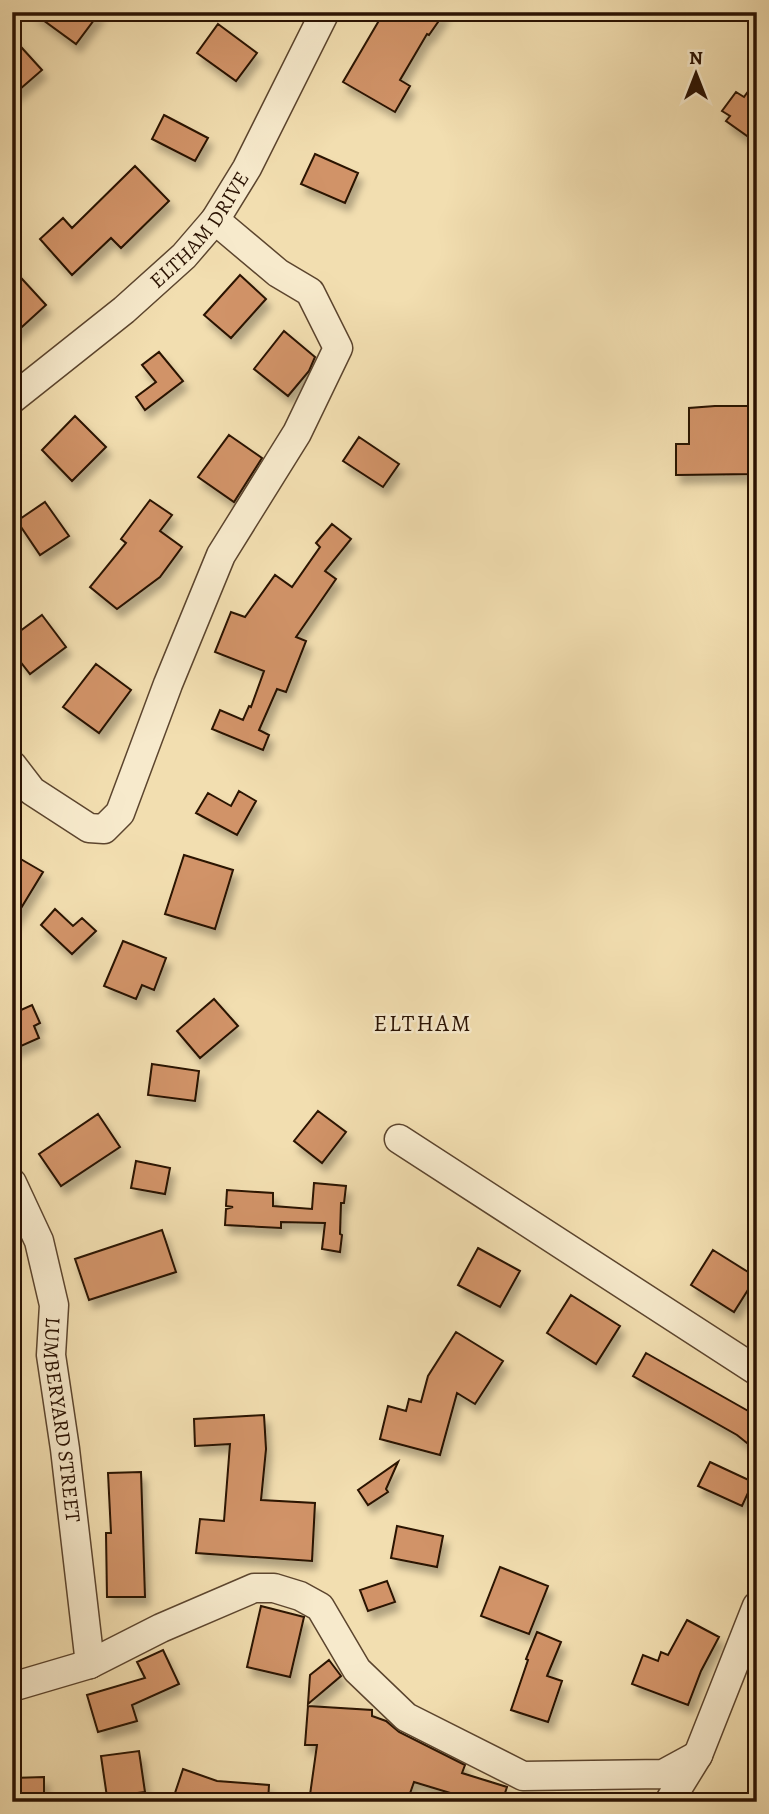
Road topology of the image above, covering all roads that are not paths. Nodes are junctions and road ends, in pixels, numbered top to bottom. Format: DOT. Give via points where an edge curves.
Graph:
graph roads {
  1 [pos="325,12"];
  2 [pos="215,220"];
  3 [pos="12,399"];
  4 [pos="12,765"];
  5 [pos="399,1139"];
  6 [pos="12,1183"];
  7 [pos="757,1371"];
  8 [pos="757,1606"];
  9 [pos="90,1664"];
  10 [pos="12,1687"];
  11 [pos="698,1755"];
  12 [pos="669,1802"];
  1 -- 2 [label="street, ELTHAM DRIVE" via="247,168"];
  2 -- 3 [label="street, ELTHAM DRIVE" via="184,256 134,301"];
  2 -- 4 [label="street" via="278,273 310,292 338,348 297,433 221,555 120,813 104,830 89,828 32,791"];
  5 -- 7 [label="street"];
  6 -- 9 [label="street, LUMBERYARD STREET" via="38,1241 54,1305 51,1355"];
  8 -- 11 [label="street"];
  9 -- 10 [label="street"];
  9 -- 11 [label="street" via="215,1603 254,1588 274,1588 320,1607 357,1670 406,1717 523,1776 663,1774"];
  11 -- 12 [label="street"];
}
